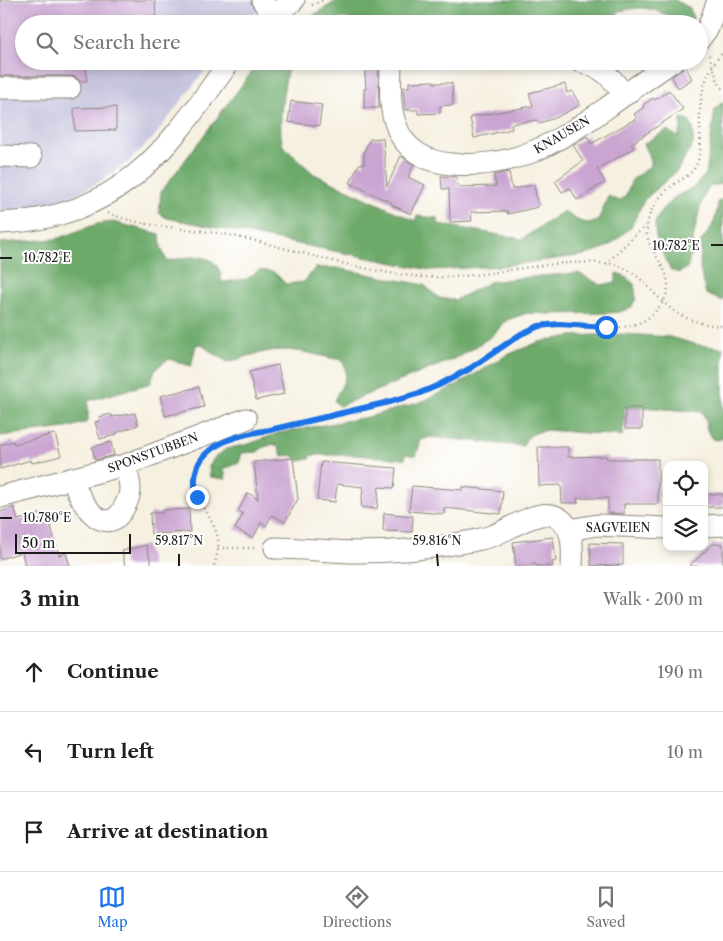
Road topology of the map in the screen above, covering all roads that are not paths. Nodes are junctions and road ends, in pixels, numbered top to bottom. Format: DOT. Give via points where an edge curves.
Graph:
graph roads {
  1 [pos="294,0"];
  2 [pos="717,3"];
  3 [pos="265,13"];
  4 [pos="708,28"];
  5 [pos="224,70"];
  6 [pos="391,70"];
  7 [pos="603,70"];
  8 [pos="660,70"];
  9 [pos="0,88"];
  10 [pos="70,88"];
  11 [pos="625,95"];
  12 [pos="0,156"];
  13 [pos="31,157"];
  14 [pos="0,223"];
  15 [pos="250,425"];
  16 [pos="125,465"];
  17 [pos="72,479"];
  18 [pos="0,497"];
  19 [pos="723,525"];
  20 [pos="708,526"];
  21 [pos="663,528"];
  22 [pos="569,530"];
  23 [pos="275,548"];
  24 [pos="375,559"];
  25 [pos="572,566"];
  1 -- 3 [label="street"];
  2 -- 4 [label="street"];
  5 -- 14 [label="street" via="193,113 152,161 124,184 69,211 38,219"];
  6 -- 11 [label="street, KNAUSEN" via="392,113 400,135 420,155 437,162 496,163 529,154 561,138"];
  7 -- 11 [label="street"];
  8 -- 11 [label="street, KNAUSEN"];
  9 -- 10 [label="street"];
  12 -- 13 [label="street"];
  15 -- 16 [label="street, SPONSTUBBEN"];
  16 -- 17 [label="street, SPONSTUBBEN"];
  16 -- 17 [label="street" via="129,497 120,513 110,519 100,519 90,513 77,494"];
  17 -- 18 [label="street, SPONSTUBBEN"];
  19 -- 20 [label="street"];
  21 -- 22 [label="street, SAGVEIEN" via="597,525"];
  22 -- 24 [label="street, SAGVEIEN" via="551,514 539,514 492,536"];
  22 -- 25 [label="street, SAGVEIEN"];
  23 -- 24 [label="street, SAGVEIEN"];
}
